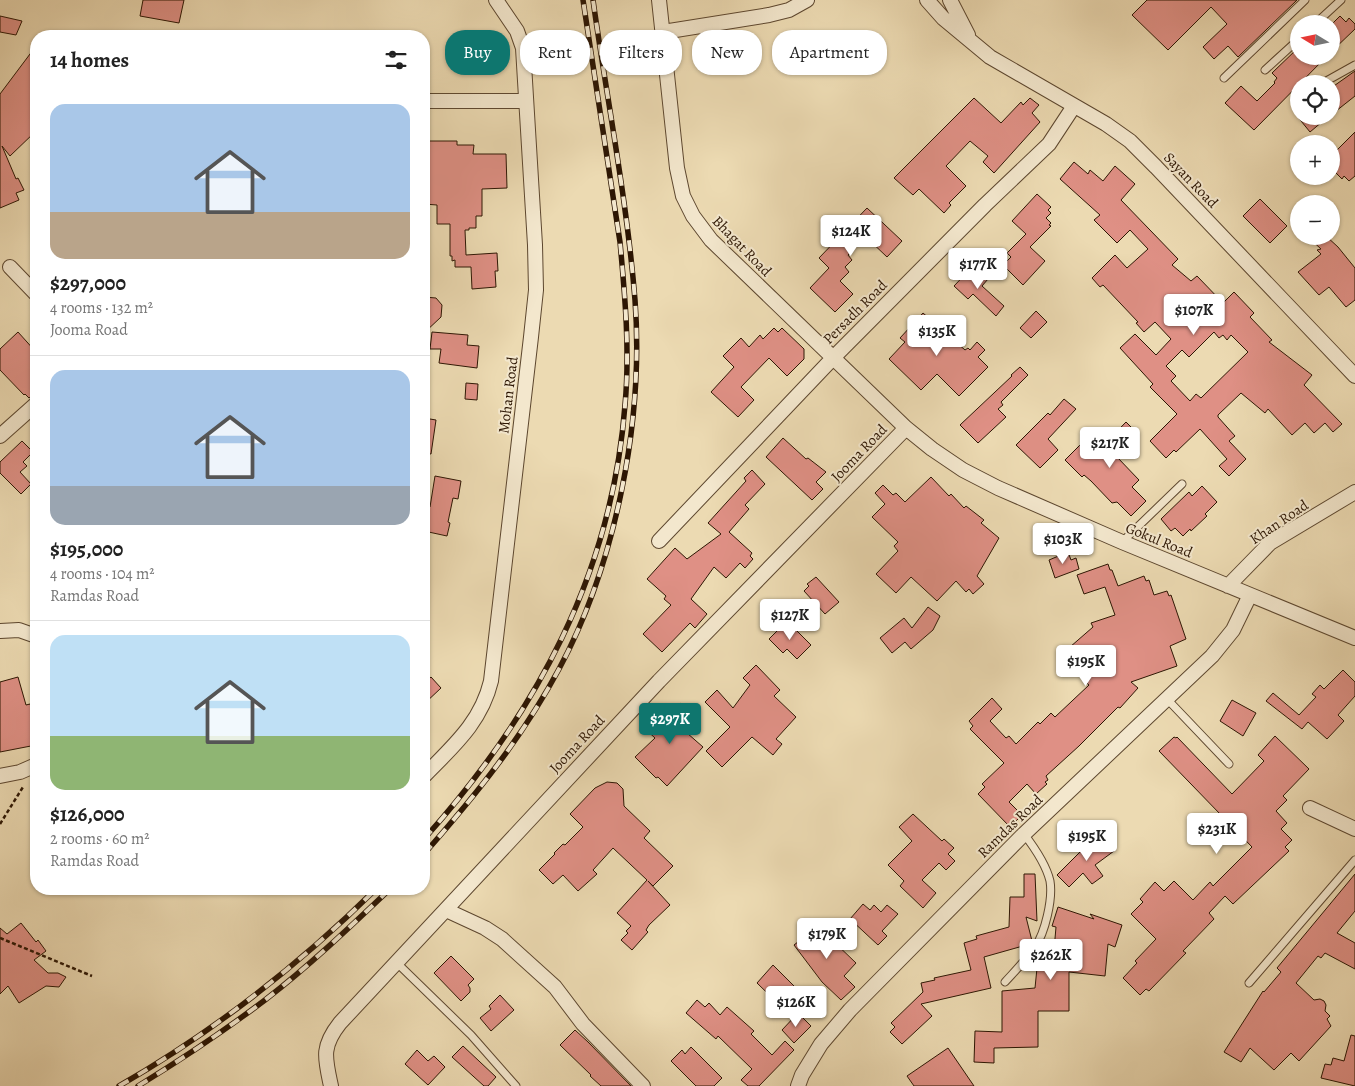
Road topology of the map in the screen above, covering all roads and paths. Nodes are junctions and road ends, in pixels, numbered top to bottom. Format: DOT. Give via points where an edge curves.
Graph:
graph roads {
  1 [pos="496,0"];
  2 [pos="659,0"];
  3 [pos="808,0"];
  4 [pos="927,0"];
  5 [pos="950,0"];
  6 [pos="1305,0"];
  7 [pos="1341,0"];
  8 [pos="1325,15"];
  9 [pos="663,30"];
  10 [pos="676,30"];
  11 [pos="973,44"];
  12 [pos="1290,47"];
  13 [pos="1355,65"];
  14 [pos="1265,70"];
  15 [pos="667,75"];
  16 [pos="1337,75"];
  17 [pos="1224,78"];
  18 [pos="430,101"];
  19 [pos="525,101"];
  20 [pos="1074,106"];
  21 [pos="10,267"];
  22 [pos="30,288"];
  23 [pos="833,358"];
  24 [pos="1355,376"];
  25 [pos="30,409"];
  26 [pos="906,428"];
  27 [pos="0,436"];
  28 [pos="1182,484"];
  29 [pos="1355,492"];
  30 [pos="659,541"];
  31 [pos="1122,542"];
  32 [pos="1228,586"];
  33 [pos="1250,595"];
  34 [pos="0,631"];
  35 [pos="30,634"];
  36 [pos="1355,638"];
  37 [pos="1167,700"];
  38 [pos="1229,764"];
  39 [pos="30,767"];
  40 [pos="430,770"];
  41 [pos="30,773"];
  42 [pos="0,776"];
  43 [pos="1310,808"];
  44 [pos="0,824"];
  45 [pos="1355,829"];
  46 [pos="1024,834"];
  47 [pos="1355,860"];
  48 [pos="446,910"];
  49 [pos="0,938"];
  50 [pos="396,962"];
  51 [pos="92,976"];
  52 [pos="1005,982"];
  53 [pos="1250,984"];
  54 [pos="331,1086"];
  55 [pos="516,1086"];
  56 [pos="643,1086"];
  57 [pos="798,1086"];
  1 -- 19 [label="street, Mohan Road" via="517,31 523,48"];
  2 -- 9 [label="street, Bhagat Road"];
  3 -- 10 [label="street" via="769,16"];
  4 -- 11 [label="street, Sayan Road"];
  5 -- 11 [label="street, Sayan Road"];
  6 -- 17 [label="lane"];
  7 -- 8 [label="lane"];
  11 -- 20 [label="street, Sayan Road"];
  12 -- 14 [label="lane"];
  13 -- 16 [label="lane"];
  15 -- 23 [label="street, Bhagat Road" via="677,168 683,196 693,216 711,240"];
  18 -- 19 [label="street"];
  19 -- 40 [label="street, Mohan Road" via="536,290 491,682 487,698 468,730"];
  20 -- 23 [label="street, Persadh Road" via="1049,144"];
  20 -- 24 [label="street, Sayan Road" via="1130,141"];
  21 -- 22 [label="street"];
  23 -- 26 [label="street, Bhagat Road"];
  23 -- 30 [label="street, Persadh Road"];
  25 -- 27 [label="street"];
  26 -- 31 [label="street, Gokul Road" via="963,470"];
  26 -- 48 [label="street, Jooma Road" via="659,681"];
  28 -- 31 [label="lane"];
  29 -- 32 [label="street, Khan Road" via="1270,543"];
  31 -- 32 [label="street, Gokul Road"];
  32 -- 33 [label="street, Gokul Road"];
  33 -- 36 [label="street, Gokul Road"];
  33 -- 37 [label="street, Ramdas Road" via="1233,630 1212,656"];
  34 -- 35 [label="street" via="19,630"];
  37 -- 38 [label="lane"];
  37 -- 46 [label="street, Ramdas Road"];
  39 -- 42 [label="street"];
  41 -- 44 [label="path"];
  43 -- 45 [label="street"];
  46 -- 52 [label="lane" via="1033,845 1050,881 1050,903 1036,946"];
  46 -- 57 [label="street, Ramdas Road" via="850,1010 821,1044"];
  47 -- 53 [label="lane"];
  48 -- 50 [label="street, Jooma Road"];
  48 -- 56 [label="street" via="502,939 555,987 583,1024"];
  49 -- 51 [label="path"];
  50 -- 54 [label="street, Jooma Road" via="330,1035 326,1046"];
  50 -- 55 [label="lane" via="471,1035"];
}
